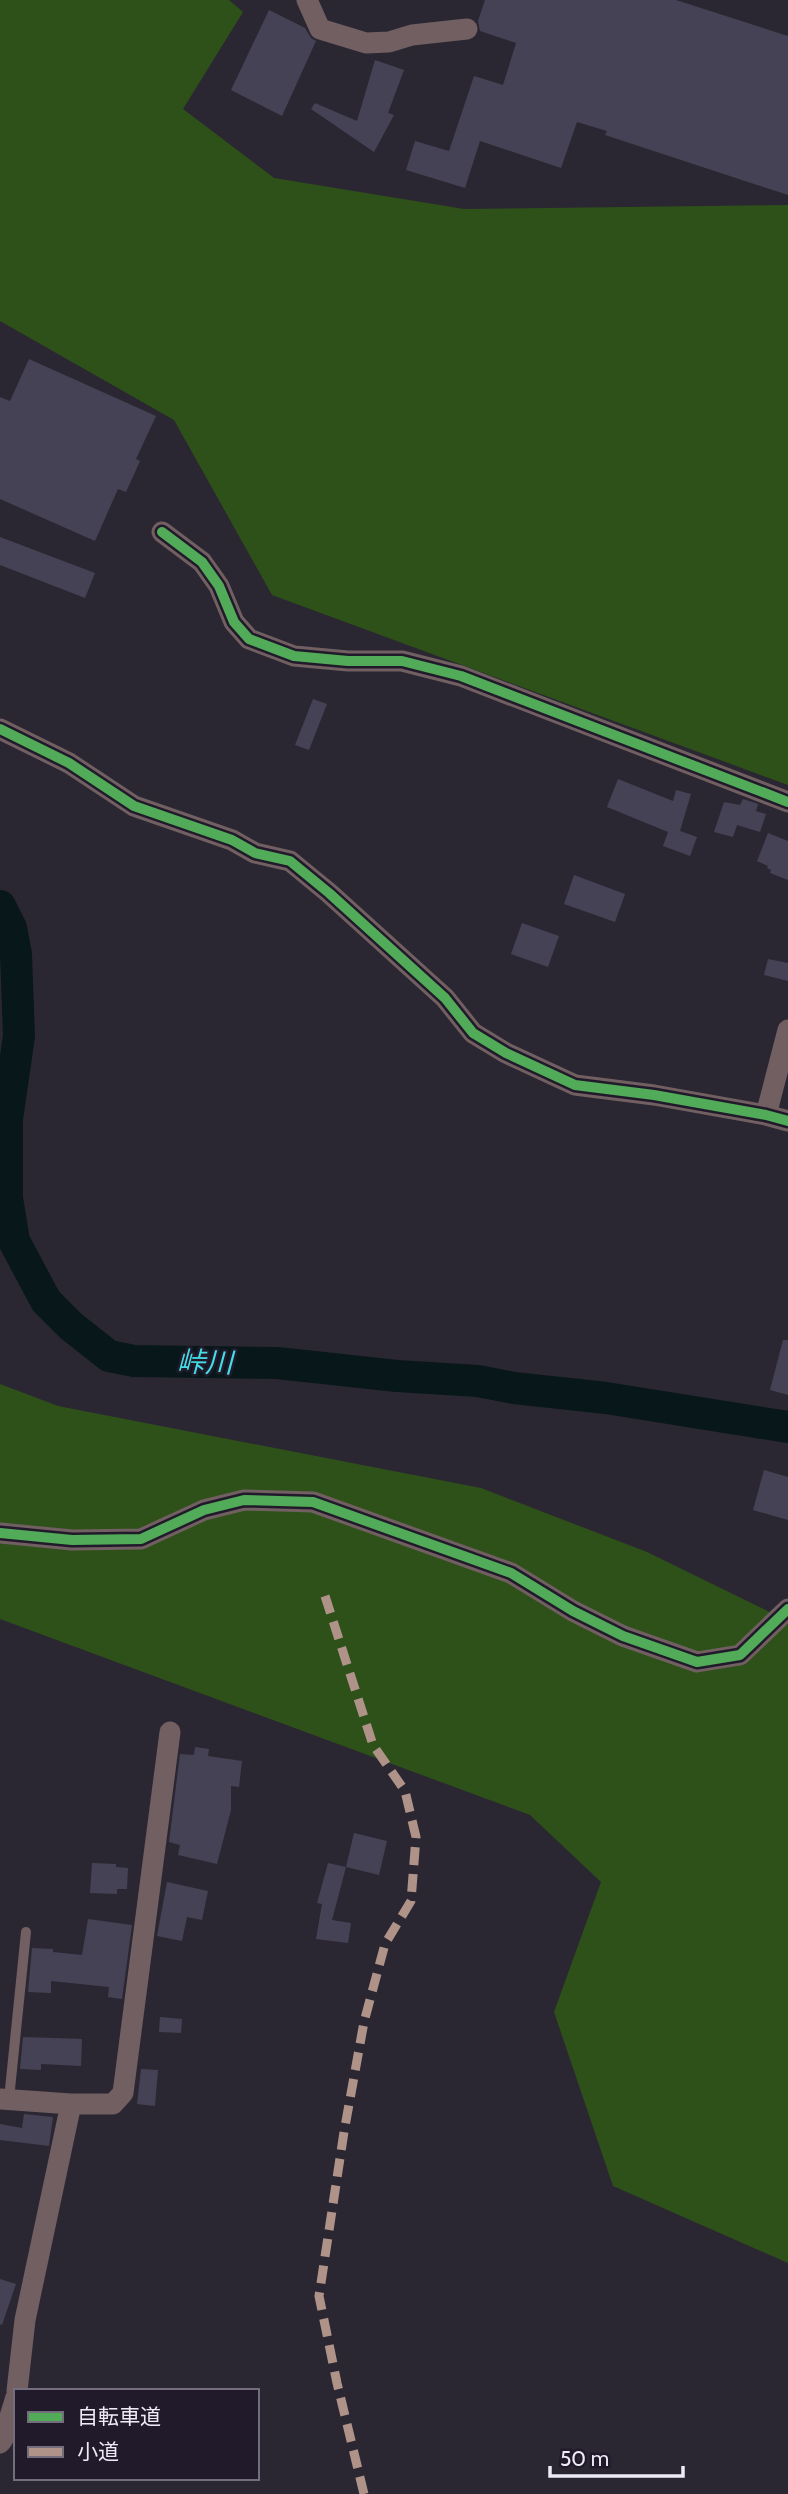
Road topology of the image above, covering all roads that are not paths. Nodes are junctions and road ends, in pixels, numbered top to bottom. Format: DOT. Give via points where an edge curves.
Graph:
graph roads {
  1 [pos="307,0"];
  2 [pos="467,29"];
  3 [pos="163,533"];
  4 [pos="0,729"];
  5 [pos="788,802"];
  6 [pos="788,1030"];
  7 [pos="766,1115"];
  8 [pos="788,1121"];
  9 [pos="0,1533"];
  10 [pos="788,1609"];
  11 [pos="170,1732"];
  12 [pos="26,1932"];
  13 [pos="4,2099"];
  14 [pos="71,2104"];
  15 [pos="17,2389"];
  16 [pos="14,2404"];
  17 [pos="0,2443"];
  1 -- 2 [label="street" via="320,29 366,43"];
  3 -- 5 [label="street" via="202,562 219,586 234,622 249,639 294,656 402,661 461,676"];
  4 -- 7 [label="street" via="69,763 134,806 232,840 255,853 290,861 445,998 472,1033 506,1053 575,1085"];
  6 -- 7 [label="street"];
  7 -- 8 [label="street"];
  9 -- 10 [label="street" via="72,1540 141,1539 204,1510 244,1500 313,1502 511,1573 623,1636 697,1662 740,1656"];
  11 -- 14 [label="street" via="124,2089 113,2104"];
  12 -- 13 [label="lane"];
  13 -- 14 [label="street"];
  14 -- 15 [label="street" via="25,2320"];
  16 -- 17 [label="street"];
}
